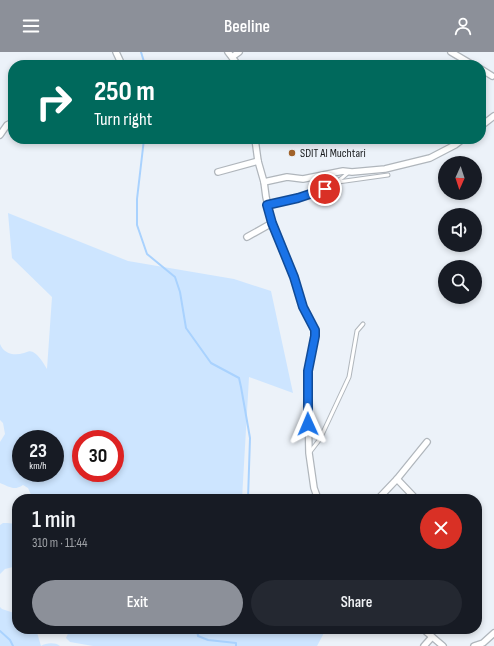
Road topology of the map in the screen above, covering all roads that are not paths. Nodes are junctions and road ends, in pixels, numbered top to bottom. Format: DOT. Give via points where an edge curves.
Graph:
graph roads {
  1 [pos="228,52"];
  2 [pos="239,52"];
  3 [pos="451,52"];
  4 [pos="232,57"];
  5 [pos="234,60"];
  6 [pos="465,60"];
  7 [pos="486,72"];
  8 [pos="492,76"];
  9 [pos="494,116"];
  10 [pos="486,122"];
  11 [pos="8,124"];
  12 [pos="0,136"];
  13 [pos="256,144"];
  14 [pos="456,144"];
  15 [pos="258,161"];
  16 [pos="218,172"];
  17 [pos="349,172"];
  18 [pos="388,175"];
  19 [pos="264,182"];
  20 [pos="337,182"];
  21 [pos="267,205"];
  22 [pos="272,223"];
  23 [pos="247,237"];
  24 [pos="363,324"];
  25 [pos="427,442"];
  26 [pos="309,453"];
  27 [pos="396,479"];
  28 [pos="316,494"];
  29 [pos="382,494"];
  30 [pos="411,494"];
  31 [pos="494,633"];
  32 [pos="429,634"];
  33 [pos="432,637"];
  34 [pos="424,646"];
  35 [pos="443,646"];
  36 [pos="474,646"];
  1 -- 4 [label="street"];
  2 -- 4 [label="street"];
  3 -- 6 [label="street"];
  4 -- 5 [label="street"];
  7 -- 8 [label="street"];
  9 -- 10 [label="street"];
  11 -- 12 [label="street"];
  13 -- 15 [label="street"];
  14 -- 17 [label="street" via="430,158 385,169"];
  15 -- 16 [label="street"];
  15 -- 19 [label="street"];
  17 -- 19 [label="street" via="303,179 287,177"];
  17 -- 20 [label="lane"];
  18 -- 20 [label="lane"];
  19 -- 21 [label="street"];
  20 -- 21 [label="lane" via="298,198"];
  21 -- 22 [label="street"];
  22 -- 23 [label="street"];
  22 -- 26 [label="street" via="303,307 315,330 308,371"];
  24 -- 26 [label="lane" via="358,331 349,377 320,439"];
  25 -- 27 [label="street"];
  26 -- 28 [label="street"];
  27 -- 29 [label="street"];
  27 -- 30 [label="street"];
  31 -- 36 [label="street" via="483,643"];
  32 -- 33 [label="street"];
  33 -- 34 [label="street"];
  33 -- 35 [label="street"];
}
